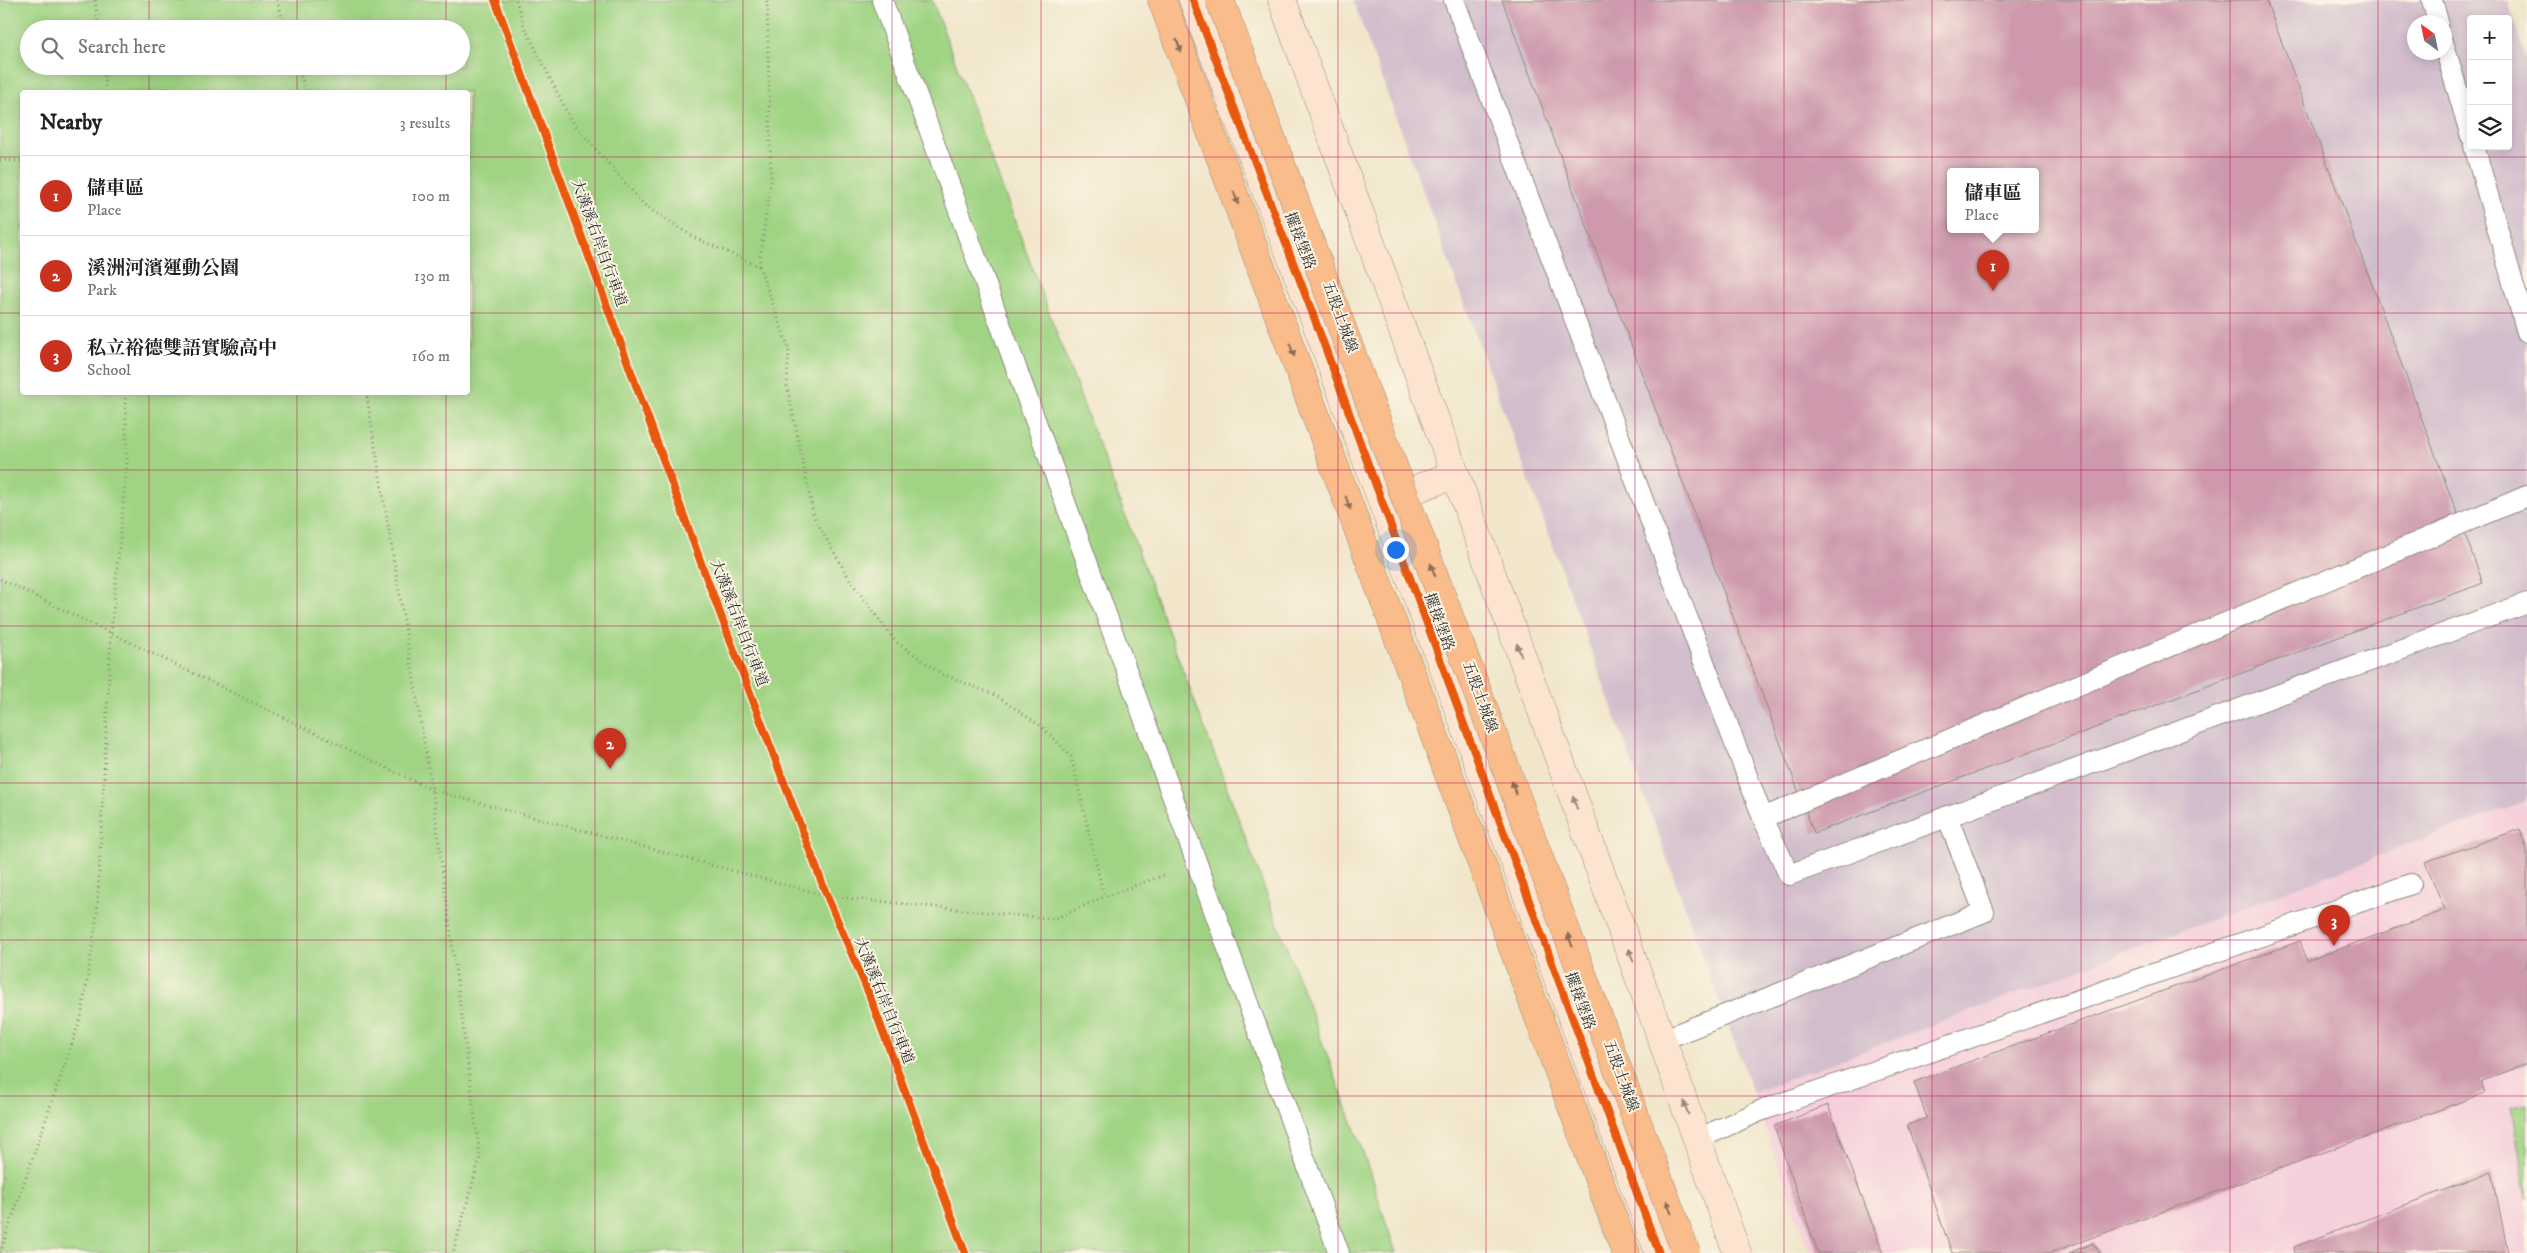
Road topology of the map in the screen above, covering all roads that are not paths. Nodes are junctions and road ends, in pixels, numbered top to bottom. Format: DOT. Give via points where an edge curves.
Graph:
graph roads {
  1 [pos="882,0"];
  2 [pos="1162,0"];
  3 [pos="1193,0"];
  4 [pos="1220,0"];
  5 [pos="1282,0"];
  6 [pos="1454,0"];
  7 [pos="2432,0"];
  8 [pos="2436,15"];
  9 [pos="2448,60"];
  10 [pos="2467,123"];
  11 [pos="2475,150"];
  12 [pos="2527,332"];
  13 [pos="1455,474"];
  14 [pos="2527,496"];
  15 [pos="1380,502"];
  16 [pos="2527,603"];
  17 [pos="1947,816"];
  18 [pos="1763,818"];
  19 [pos="2411,884"];
  20 [pos="1662,1040"];
  21 [pos="1698,1139"];
  22 [pos="1339,1253"];
  23 [pos="1626,1253"];
  24 [pos="1659,1253"];
  25 [pos="1686,1253"];
  26 [pos="1737,1253"];
  1 -- 22 [label="lane"];
  2 -- 23 [label="highway, one-way"];
  3 -- 15 [label="street, 擺接堡路" via="1312,312"];
  25 -- 4 [label="highway, 五股土城線, one-way, bridge"];
  5 -- 13 [label="street"];
  6 -- 18 [label="lane"];
  7 -- 8 [label="lane"];
  9 -- 10 [label="lane"];
  11 -- 12 [label="lane"];
  13 -- 15 [label="street"];
  20 -- 13 [label="street, one-way"];
  14 -- 18 [label="lane"];
  15 -- 24 [label="street, 擺接堡路"];
  16 -- 17 [label="lane"];
  17 -- 18 [label="lane" via="1789,875"];
  17 -- 20 [label="lane" via="1984,912"];
  19 -- 21 [label="lane" via="1760,1111"];
  21 -- 20 [label="street, one-way"];
  21 -- 26 [label="street"];
}
